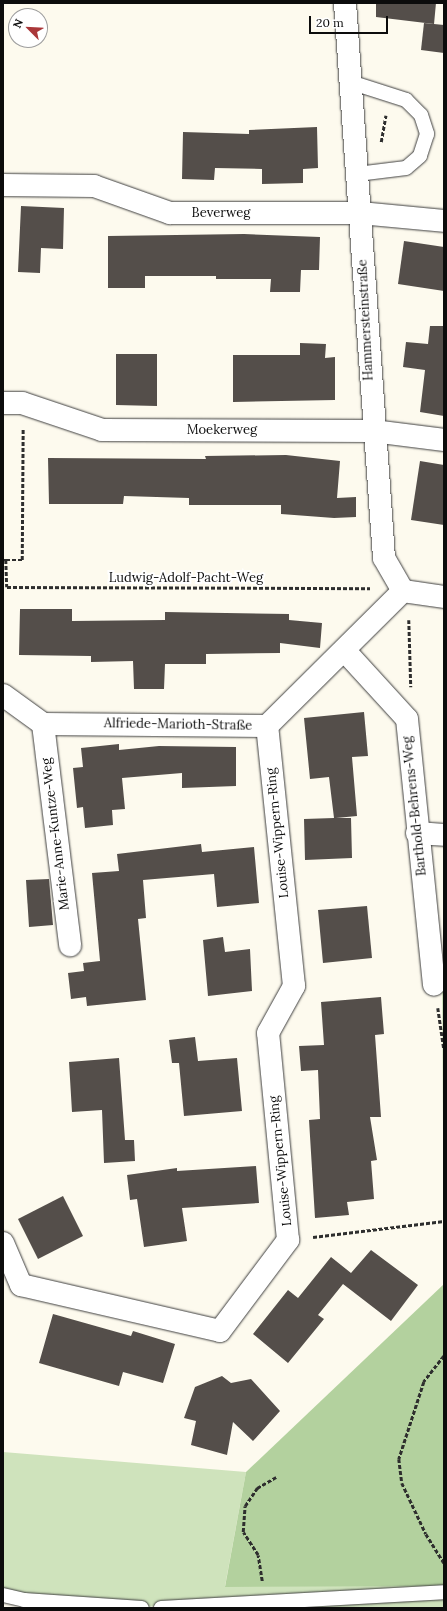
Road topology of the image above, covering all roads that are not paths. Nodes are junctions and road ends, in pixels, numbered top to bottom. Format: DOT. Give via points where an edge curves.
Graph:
graph roads {
  1 [pos="345,3"];
  2 [pos="350,82"];
  3 [pos="366,173"];
  4 [pos="3,185"];
  5 [pos="360,214"];
  6 [pos="444,221"];
  7 [pos="12,403"];
  8 [pos="373,431"];
  9 [pos="444,440"];
  10 [pos="402,586"];
  11 [pos="444,596"];
  12 [pos="344,650"];
  13 [pos="3,695"];
  14 [pos="43,724"];
  15 [pos="266,726"];
  16 [pos="417,833"];
  17 [pos="444,836"];
  18 [pos="70,945"];
  19 [pos="434,985"];
  20 [pos="3,1243"];
  21 [pos="444,1592"];
  22 [pos="3,1595"];
  23 [pos="142,1608"];
  24 [pos="161,1608"];
  1 -- 2 [label="street, Hammersteinstraße"];
  2 -- 3 [label="street, Hammersteinstraße"];
  2 -- 3 [label="lane" via="406,100 421,115 427,134 420,156 406,168"];
  3 -- 5 [label="street, Hammersteinstraße"];
  4 -- 5 [label="street, Beverweg" via="94,186 170,213"];
  5 -- 6 [label="street, Beverweg"];
  5 -- 8 [label="street, Hammersteinstraße"];
  7 -- 8 [label="street, Moekerweg" via="102,430"];
  8 -- 9 [label="street, Moekerweg"];
  8 -- 10 [label="street, Hammersteinstraße" via="384,558"];
  10 -- 11 [label="street"];
  10 -- 12 [label="street, Alfriede-Marioth-Straße"];
  12 -- 15 [label="street, Alfriede-Marioth-Straße"];
  12 -- 16 [label="street, Barthold-Behrens-Weg" via="407,719"];
  13 -- 14 [label="street"];
  14 -- 15 [label="street, Alfriede-Marioth-Straße"];
  14 -- 18 [label="street, Marie-Anne-Kuntze-Weg"];
  15 -- 20 [label="street, Louise-Wippern-Ring" via="294,986 268,1033 288,1240 220,1331 21,1285"];
  16 -- 17 [label="street"];
  16 -- 19 [label="street, Barthold-Behrens-Weg"];
  21 -- 24 [label="lane"];
  22 -- 23 [label="lane" via="24,1600"];
}
